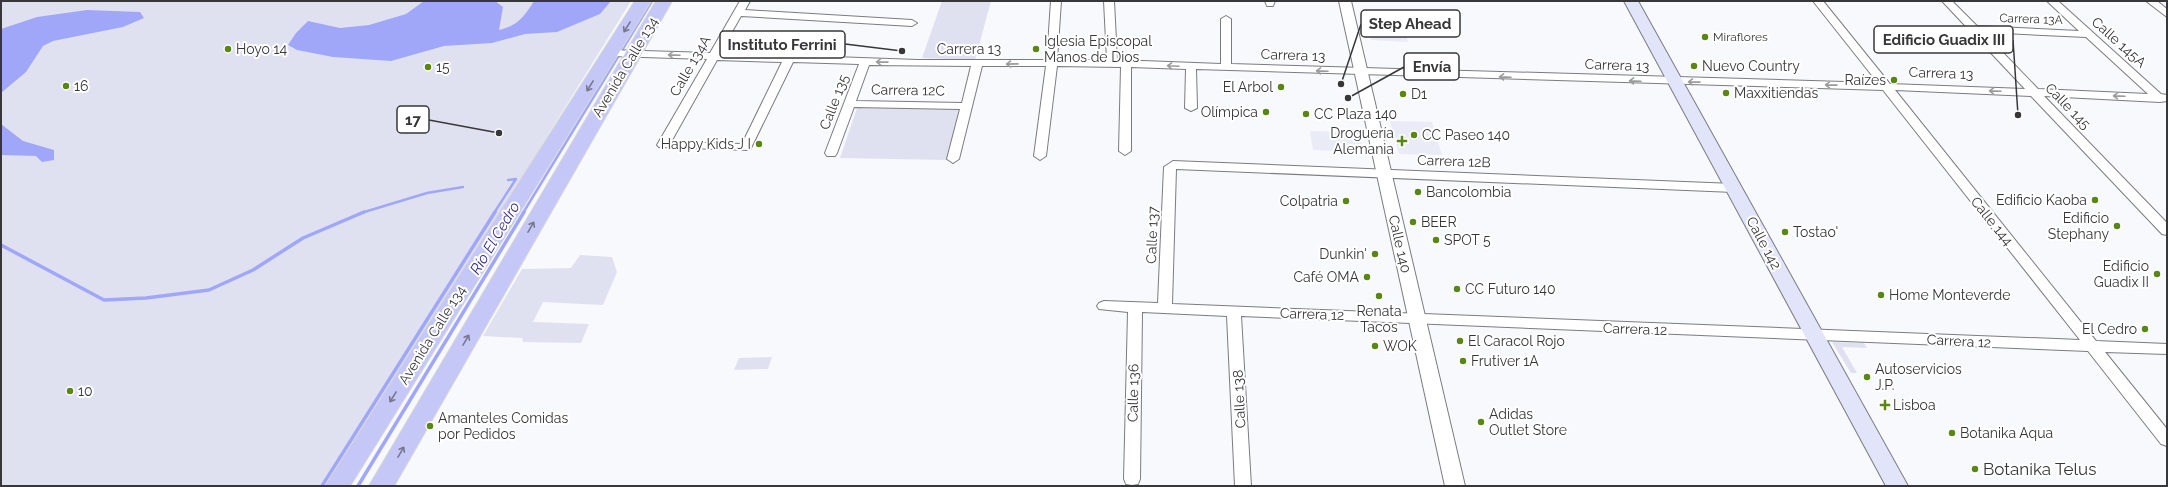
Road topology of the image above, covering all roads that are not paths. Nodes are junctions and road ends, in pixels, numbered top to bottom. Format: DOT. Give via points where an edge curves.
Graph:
graph roads {
  1 [pos="643,1"];
  2 [pos="664,1"];
  3 [pos="745,1"];
  4 [pos="1056,1"];
  5 [pos="1109,1"];
  6 [pos="1345,1"];
  7 [pos="1631,1"];
  8 [pos="1818,1"];
  9 [pos="1947,1"];
  10 [pos="2052,1"];
  11 [pos="2151,1"];
  12 [pos="738,14"];
  13 [pos="2167,14"];
  14 [pos="1226,19"];
  15 [pos="912,23"];
  16 [pos="1974,29"];
  17 [pos="2088,34"];
  18 [pos="622,53"];
  19 [pos="713,56"];
  20 [pos="789,59"];
  21 [pos="865,62"];
  22 [pos="1051,63"];
  23 [pos="1112,63"];
  24 [pos="976,64"];
  25 [pos="1126,64"];
  26 [pos="1191,67"];
  27 [pos="1226,67"];
  28 [pos="1361,72"];
  29 [pos="1674,82"];
  30 [pos="1884,86"];
  31 [pos="2034,92"];
  32 [pos="2162,97"];
  33 [pos="849,104"];
  34 [pos="966,106"];
  35 [pos="2167,106"];
  36 [pos="1191,108"];
  37 [pos="1125,151"];
  38 [pos="831,153"];
  39 [pos="1040,156"];
  40 [pos="953,159"];
  41 [pos="1173,165"];
  42 [pos="1384,173"];
  43 [pos="1734,188"];
  44 [pos="2167,231"];
  45 [pos="1104,306"];
  46 [pos="1135,307"];
  47 [pos="1165,308"];
  48 [pos="1234,311"];
  49 [pos="1417,318"];
  50 [pos="1812,334"];
  51 [pos="2093,347"];
  52 [pos="2167,349"];
  53 [pos="2167,440"];
  54 [pos="1132,480"];
  55 [pos="337,486"];
  56 [pos="382,486"];
  57 [pos="1243,486"];
  58 [pos="1455,486"];
  59 [pos="1897,486"];
  1 -- 18 [label="main road, Avenida Calle 134, one-way"];
  2 -- 18 [label="main road, Avenida Calle 134"];
  3 -- 12 [label="street, Calle 134A"];
  4 -- 22 [label="street"];
  5 -- 23 [label="street"];
  6 -- 28 [label="street, Calle 140"];
  7 -- 29 [label="main road, Calle 142"];
  8 -- 30 [label="street, Calle 144"];
  9 -- 16 [label="street, Calle 145"];
  10 -- 17 [label="street, Calle 145A"];
  11 -- 13 [label="street"];
  12 -- 15 [label="street"];
  12 -- 19 [label="street, Calle 134A"];
  14 -- 27 [label="street"];
  16 -- 17 [label="street, Carrera 13A"];
  16 -- 31 [label="street, Calle 145"];
  17 -- 32 [label="street, Calle 145A"];
  19 -- 18 [label="street, Carrera 13, one-way"];
  18 -- 55 [label="main road, Avenida Calle 134, one-way"];
  56 -- 18 [label="main road, Avenida Calle 134, one-way" via="559,179"];
  19 -- 20 [label="street, Carrera 13"];
  19 -- 20 [label="street, Calle 134A" via="663,143 664,146 746,148"];
  20 -- 21 [label="street, Carrera 13"];
  24 -- 21 [label="street, Carrera 13, one-way"];
  21 -- 33 [label="street, Calle 135"];
  22 -- 23 [label="street, Carrera 13"];
  22 -- 24 [label="street, Carrera 13, one-way"];
  22 -- 39 [label="street"];
  23 -- 25 [label="street, Carrera 13"];
  24 -- 34 [label="street"];
  26 -- 25 [label="street, Carrera 13, one-way"];
  25 -- 37 [label="street"];
  26 -- 27 [label="street, Carrera 13"];
  26 -- 36 [label="street"];
  28 -- 27 [label="street, Carrera 13, one-way"];
  29 -- 28 [label="street, Carrera 13, one-way"];
  28 -- 42 [label="street, Calle 140"];
  30 -- 29 [label="street, Carrera 13, one-way"];
  29 -- 43 [label="main road, Calle 142"];
  31 -- 30 [label="street, Carrera 13, one-way"];
  30 -- 51 [label="street, Calle 144"];
  32 -- 31 [label="street, Carrera 13, one-way"];
  31 -- 44 [label="street, Calle 145"];
  32 -- 35 [label="street, Calle 145A"];
  33 -- 34 [label="street, Carrera 12C"];
  33 -- 38 [label="street, Calle 135"];
  34 -- 40 [label="street"];
  41 -- 42 [label="street, Carrera 12B"];
  41 -- 47 [label="street, Calle 137" via="1170,167"];
  42 -- 43 [label="street, Carrera 12B"];
  42 -- 49 [label="street, Calle 140"];
  43 -- 50 [label="main road, Calle 142"];
  45 -- 46 [label="street, Carrera 12"];
  46 -- 47 [label="street, Carrera 12"];
  46 -- 54 [label="street, Calle 136"];
  47 -- 48 [label="street, Carrera 12"];
  48 -- 49 [label="street, Carrera 12"];
  48 -- 57 [label="street, Calle 138"];
  49 -- 50 [label="street, Carrera 12" via="1576,327"];
  49 -- 58 [label="street, Calle 140"];
  50 -- 51 [label="street, Carrera 12"];
  50 -- 59 [label="main road, Calle 142"];
  51 -- 52 [label="street, Carrera 12"];
  51 -- 53 [label="street, Calle 144"];
}
